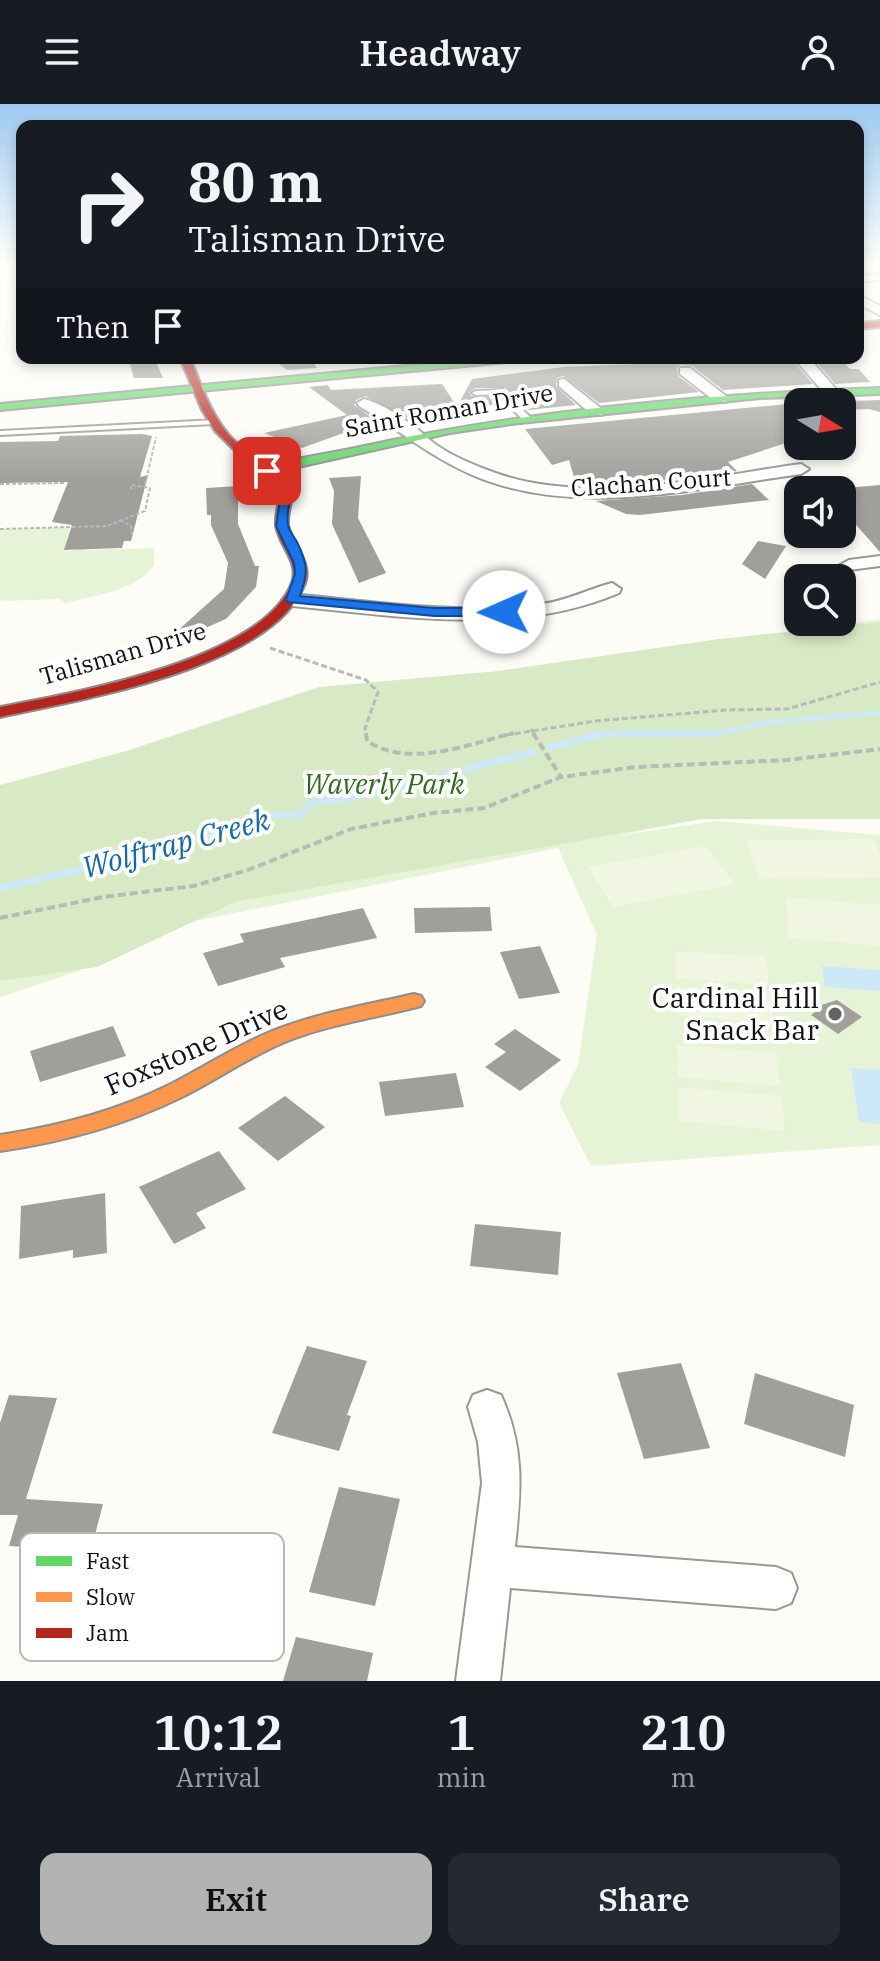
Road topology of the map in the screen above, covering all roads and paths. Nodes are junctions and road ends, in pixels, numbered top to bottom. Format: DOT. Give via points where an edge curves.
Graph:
graph roads {
  1 [pos="188,364"];
  2 [pos="455,364"];
  3 [pos="807,364"];
  4 [pos="685,371"];
  5 [pos="564,383"];
  6 [pos="199,388"];
  7 [pos="827,388"];
  8 [pos="856,391"];
  9 [pos="880,391"];
  10 [pos="476,393"];
  11 [pos="784,394"];
  12 [pos="721,399"];
  13 [pos="364,403"];
  14 [pos="0,407"];
  15 [pos="597,412"];
  16 [pos="527,419"];
  17 [pos="214,422"];
  18 [pos="158,428"];
  19 [pos="0,431"];
  20 [pos="418,437"];
  21 [pos="801,469"];
  22 [pos="267,471"];
  23 [pos="65,483"];
  24 [pos="0,484"];
  25 [pos="145,485"];
  26 [pos="131,489"];
  27 [pos="120,520"];
  28 [pos="91,526"];
  29 [pos="0,529"];
  30 [pos="132,535"];
  31 [pos="87,536"];
  32 [pos="880,561"];
  33 [pos="856,564"];
  34 [pos="612,589"];
  35 [pos="292,600"];
  36 [pos="244,640"];
  37 [pos="880,682"];
  38 [pos="0,712"];
  39 [pos="531,729"];
  40 [pos="880,749"];
  41 [pos="561,777"];
  42 [pos="0,918"];
  43 [pos="414,1001"];
  44 [pos="0,1143"];
  45 [pos="487,1407"];
  46 [pos="492,1566"];
  47 [pos="776,1588"];
  48 [pos="478,1681"];
  1 -- 6 [label="street"];
  2 -- 6 [label="street"];
  3 -- 7 [label="street"];
  4 -- 12 [label="street"];
  5 -- 15 [label="street"];
  6 -- 14 [label="street"];
  6 -- 17 [label="street"];
  8 -- 9 [label="street, Saint Roman Drive"];
  10 -- 16 [label="lane" via="500,392"];
  11 -- 12 [label="street, Saint Roman Drive"];
  12 -- 15 [label="street, Saint Roman Drive"];
  13 -- 20 [label="street, Clachan Court"];
  15 -- 16 [label="street, Saint Roman Drive"];
  16 -- 20 [label="street, Saint Roman Drive"];
  17 -- 19 [label="lane"];
  17 -- 22 [label="street"];
  18 -- 25 [label="path"];
  20 -- 21 [label="street, Clachan Court" via="495,479 562,491 633,489"];
  20 -- 22 [label="street, Saint Roman Drive"];
  22 -- 35 [label="street" via="286,495 282,526 301,563"];
  23 -- 24 [label="path"];
  25 -- 26 [label="path"];
  25 -- 27 [label="path" via="151,490 145,511"];
  27 -- 28 [label="path"];
  27 -- 30 [label="path" via="131,526"];
  28 -- 29 [label="path"];
  28 -- 31 [label="path"];
  32 -- 33 [label="street"];
  34 -- 35 [label="street" via="575,604 481,613"];
  35 -- 36 [label="street, Talisman Drive"];
  36 -- 38 [label="street, Talisman Drive" via="159,673"];
  36 -- 39 [label="path" via="366,680 378,692 365,728 367,741 379,749 404,755 444,750"];
  37 -- 39 [label="path" via="787,709 661,714"];
  39 -- 41 [label="path"];
  40 -- 41 [label="path"];
  41 -- 42 [label="path" via="484,808 351,829 193,886"];
  43 -- 44 [label="street, Foxstone Drive" via="281,1036 120,1115"];
  45 -- 46 [label="street" via="498,1442 502,1483"];
  46 -- 47 [label="street"];
  46 -- 48 [label="street"];
}
